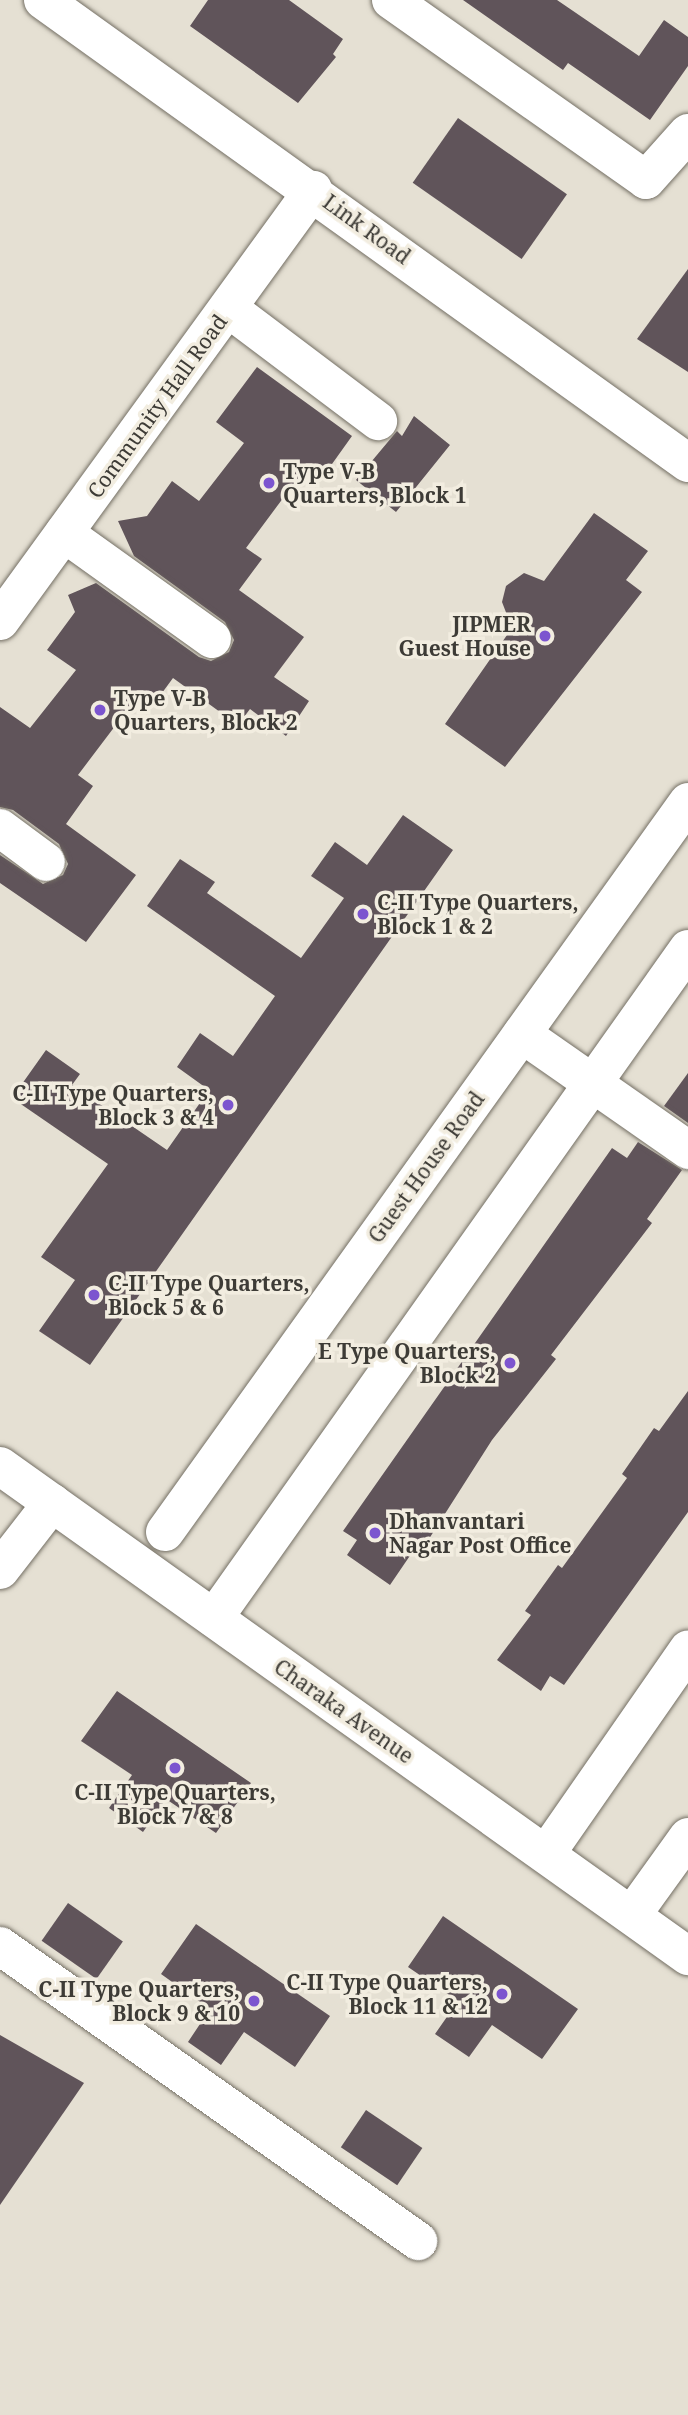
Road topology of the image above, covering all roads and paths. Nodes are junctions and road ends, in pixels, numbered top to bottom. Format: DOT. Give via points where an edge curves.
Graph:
graph roads {
  1 [pos="43,0"];
  2 [pos="391,0"];
  3 [pos="688,133"];
  4 [pos="313,190"];
  5 [pos="228,308"];
  6 [pos="378,421"];
  7 [pos="688,463"];
  8 [pos="64,533"];
  9 [pos="0,621"];
  10 [pos="212,639"];
  11 [pos="688,802"];
  12 [pos="0,828"];
  13 [pos="46,862"];
  14 [pos="688,949"];
  15 [pos="522,1034"];
  16 [pos="593,1083"];
  17 [pos="688,1150"];
  18 [pos="0,1466"];
  19 [pos="52,1503"];
  20 [pos="165,1532"];
  21 [pos="120,1552"];
  22 [pos="0,1570"];
  23 [pos="164,1583"];
  24 [pos="214,1618"];
  25 [pos="688,1650"];
  26 [pos="688,1837"];
  27 [pos="546,1854"];
  28 [pos="632,1915"];
  29 [pos="0,1945"];
  30 [pos="688,1956"];
  31 [pos="418,2241"];
  1 -- 4 [label="street, Link Road"];
  2 -- 3 [label="street" via="646,180"];
  4 -- 5 [label="street, Community Hall Road"];
  4 -- 7 [label="street, Link Road"];
  5 -- 6 [label="street"];
  5 -- 8 [label="street, Community Hall Road"];
  8 -- 9 [label="street, Community Hall Road"];
  8 -- 10 [label="street"];
  11 -- 15 [label="street, Guest House Road"];
  12 -- 13 [label="street"];
  14 -- 16 [label="street"];
  15 -- 16 [label="street"];
  15 -- 20 [label="street, Guest House Road"];
  16 -- 17 [label="street"];
  16 -- 24 [label="street"];
  18 -- 19 [label="street, Charaka Avenue"];
  19 -- 21 [label="street, Charaka Avenue"];
  19 -- 22 [label="street"];
  20 -- 21 [label="street"];
  20 -- 23 [label="street"];
  21 -- 23 [label="street, Charaka Avenue"];
  23 -- 24 [label="street, Charaka Avenue"];
  24 -- 27 [label="street, Charaka Avenue"];
  25 -- 27 [label="street"];
  26 -- 28 [label="street"];
  27 -- 28 [label="street, Charaka Avenue"];
  28 -- 30 [label="street, Charaka Avenue"];
  29 -- 31 [label="street"];
}
